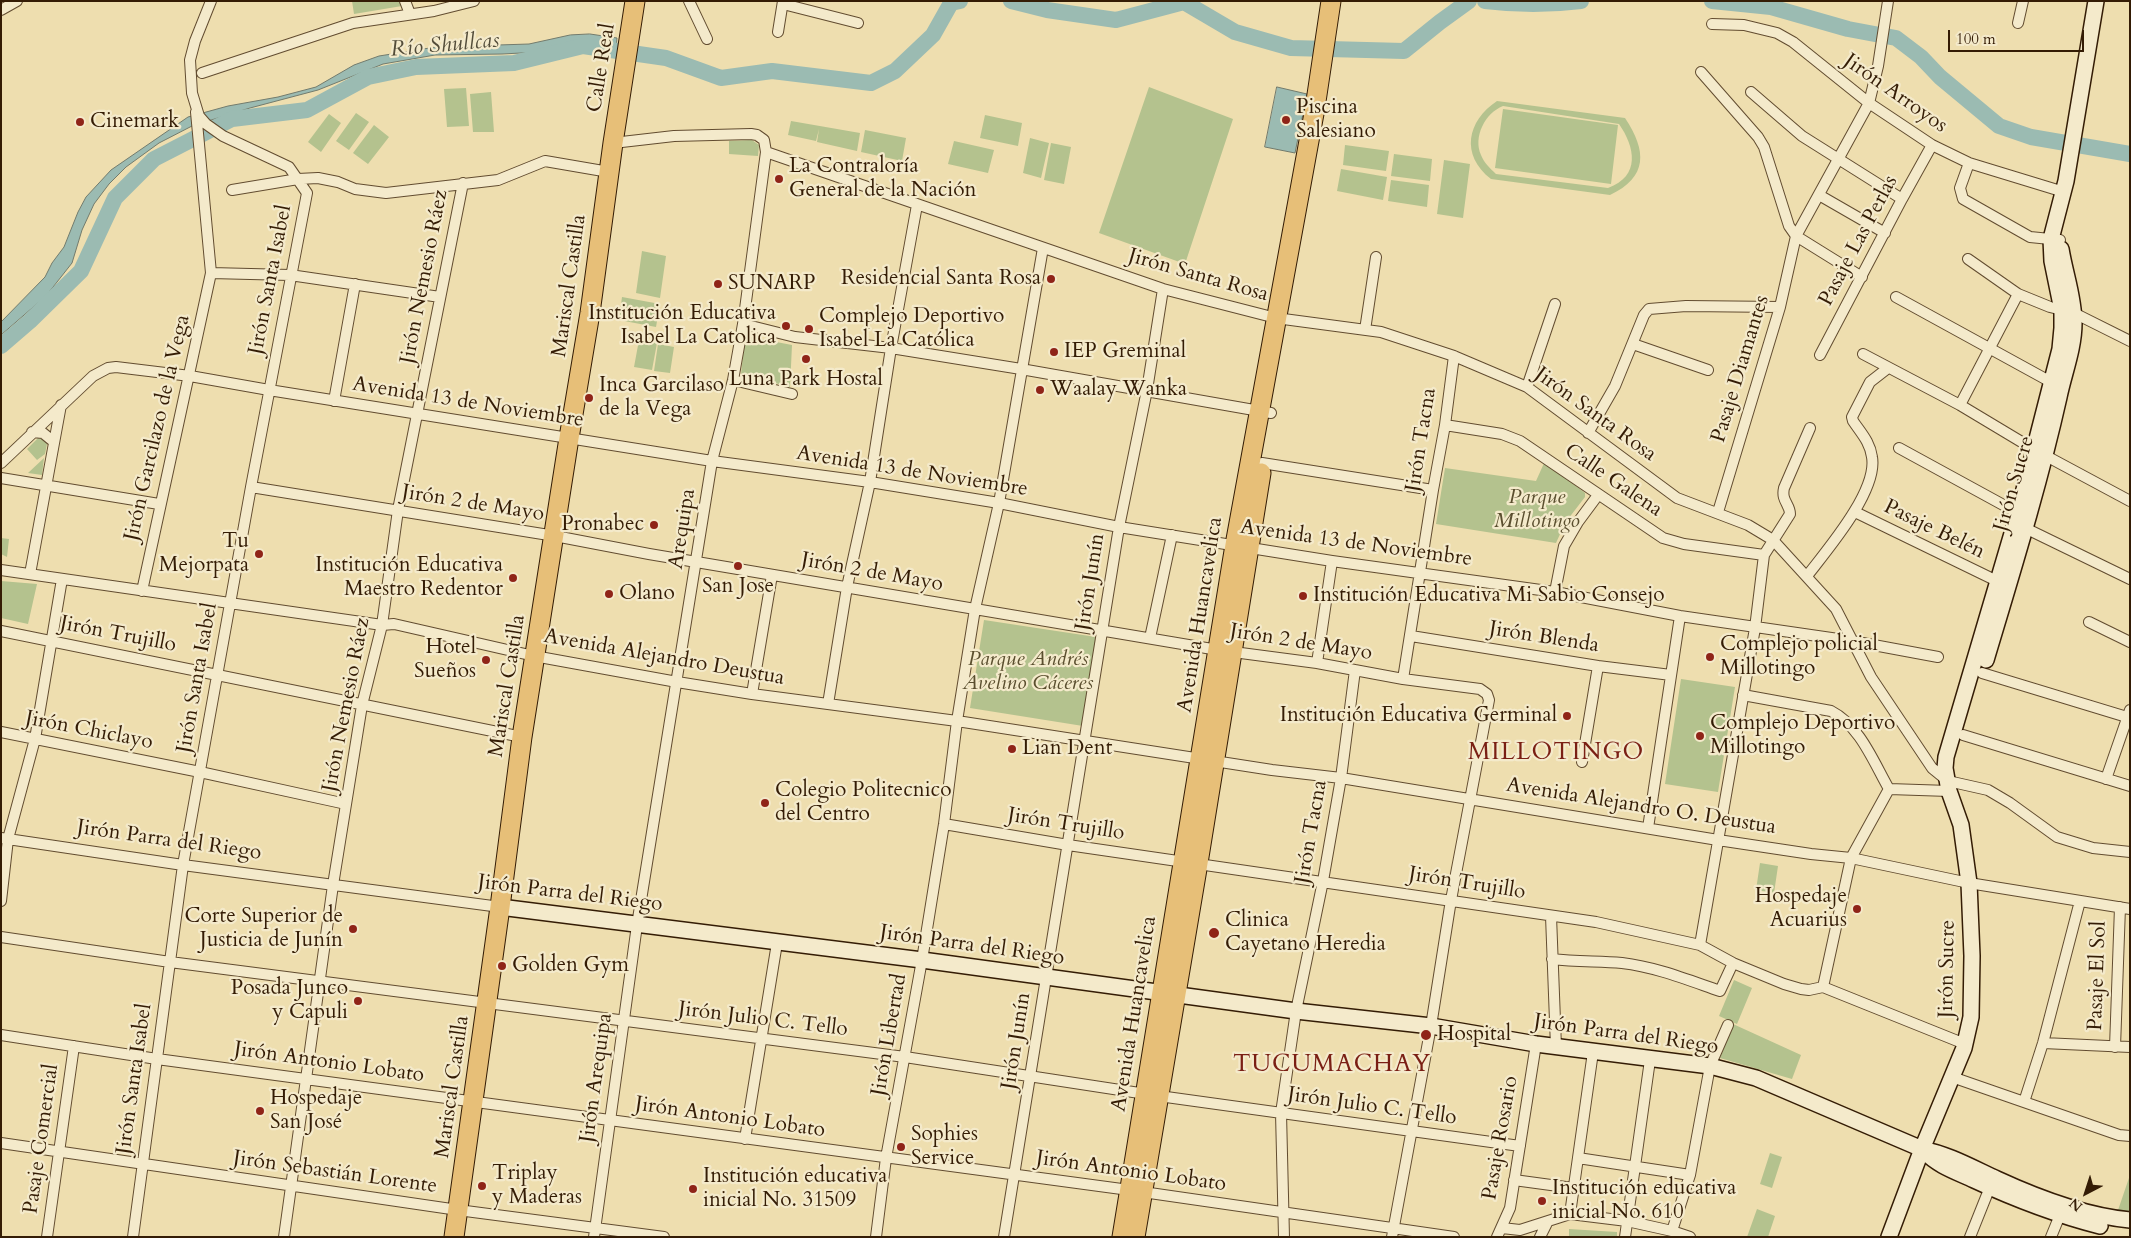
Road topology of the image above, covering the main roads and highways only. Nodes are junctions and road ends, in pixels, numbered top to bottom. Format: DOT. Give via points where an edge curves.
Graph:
graph roads {
  1 [pos="635,1"];
  2 [pos="1331,1"];
  3 [pos="1343,1"];
  4 [pos="1321,110"];
  5 [pos="613,143"];
  6 [pos="1265,412"];
  7 [pos="1242,546"];
  8 [pos="1136,1191"];
  9 [pos="454,1237"];
  10 [pos="1122,1237"];
  11 [pos="1135,1237"];
  1 -- 5 [label="highway, Calle Real"];
  2 -- 4 [label="highway, Avenida Huancavelica"];
  3 -- 4 [label="highway, Avenida Huancavelica"];
  4 -- 6 [label="highway, Avenida Huancavelica"];
  5 -- 9 [label="highway, Mariscal Castilla" via="590,313 522,737"];
  6 -- 7 [label="highway, Avenida Huancavelica"];
  6 -- 7 [label="highway, Avenida Huancavelica" via="1262,463"];
  7 -- 8 [label="highway, Avenida Huancavelica"];
  8 -- 10 [label="highway, Avenida Huancavelica"];
  8 -- 11 [label="highway, Avenida Huancavelica"];
}
